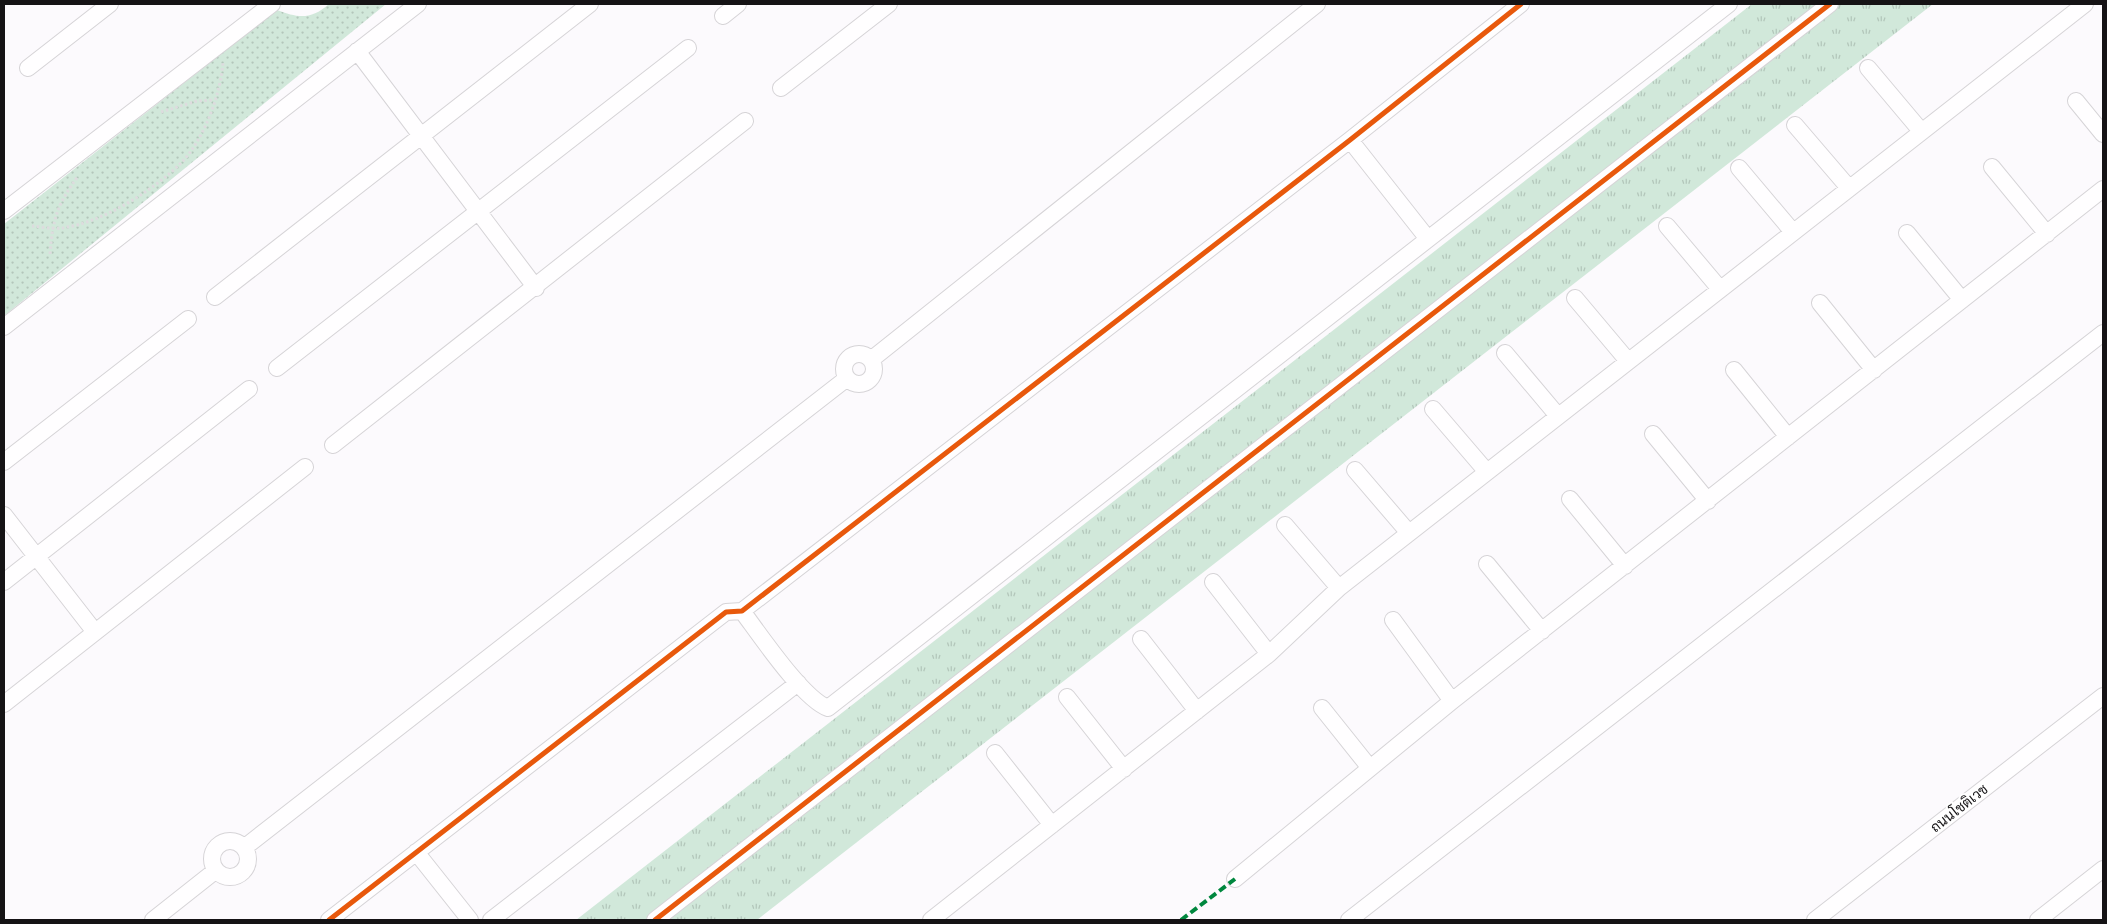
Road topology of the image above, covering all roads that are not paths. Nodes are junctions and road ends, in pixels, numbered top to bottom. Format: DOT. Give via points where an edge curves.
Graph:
graph roads {
  1 [pos="110,4"];
  2 [pos="272,4"];
  3 [pos="418,4"];
  4 [pos="590,4"];
  5 [pos="738,4"];
  6 [pos="889,4"];
  7 [pos="1316,4"];
  8 [pos="1521,4"];
  9 [pos="1729,4"];
  10 [pos="1830,4"];
  11 [pos="2082,5"];
  12 [pos="723,16"];
  13 [pos="688,48"];
  14 [pos="357,51"];
  15 [pos="28,68"];
  16 [pos="1868,68"];
  17 [pos="781,88"];
  18 [pos="2076,101"];
  19 [pos="745,121"];
  20 [pos="1795,125"];
  21 [pos="1921,131"];
  22 [pos="2103,134"];
  23 [pos="421,136"];
  24 [pos="1350,140"];
  25 [pos="1992,167"];
  26 [pos="1739,168"];
  27 [pos="1849,188"];
  28 [pos="2103,189"];
  29 [pos="4,211"];
  30 [pos="478,211"];
  31 [pos="1666,226"];
  32 [pos="1793,232"];
  33 [pos="1907,233"];
  34 [pos="2047,234"];
  35 [pos="1428,239"];
  36 [pos="536,288"];
  37 [pos="1720,289"];
  38 [pos="215,297"];
  39 [pos="1574,298"];
  40 [pos="1962,300"];
  41 [pos="1820,302"];
  42 [pos="188,318"];
  43 [pos="4,327"];
  44 [pos="2103,333"];
  45 [pos="1505,353"];
  46 [pos="872,359"];
  47 [pos="1628,361"];
  48 [pos="277,368"];
  49 [pos="1734,370"];
  50 [pos="1874,370"];
  51 [pos="846,379"];
  52 [pos="248,389"];
  53 [pos="1433,409"];
  54 [pos="1558,416"];
  55 [pos="1653,434"];
  56 [pos="1788,437"];
  57 [pos="332,445"];
  58 [pos="4,462"];
  59 [pos="305,467"];
  60 [pos="1355,470"];
  61 [pos="1487,472"];
  62 [pos="1570,499"];
  63 [pos="1708,501"];
  64 [pos="4,515"];
  65 [pos="1285,525"];
  66 [pos="1408,533"];
  67 [pos="36,556"];
  68 [pos="1487,564"];
  69 [pos="1625,566"];
  70 [pos="4,582"];
  71 [pos="1212,582"];
  72 [pos="1339,588"];
  73 [pos="742,611"];
  74 [pos="1393,620"];
  75 [pos="1542,631"];
  76 [pos="95,632"];
  77 [pos="1141,639"];
  78 [pos="1269,654"];
  79 [pos="798,682"];
  80 [pos="2103,696"];
  81 [pos="1067,697"];
  82 [pos="1452,701"];
  83 [pos="4,704"];
  84 [pos="1322,708"];
  85 [pos="1197,711"];
  86 [pos="995,753"];
  87 [pos="1370,768"];
  88 [pos="1124,769"];
  89 [pos="1052,825"];
  90 [pos="245,847"];
  91 [pos="416,852"];
  92 [pos="2103,870"];
  93 [pos="215,871"];
  94 [pos="1235,879"];
  95 [pos="152,920"];
  96 [pos="329,920"];
  97 [pos="470,920"];
  98 [pos="491,920"];
  99 [pos="655,920"];
  100 [pos="931,920"];
  101 [pos="1349,920"];
  102 [pos="1815,920"];
  103 [pos="2038,920"];
  1 -- 15 [label="street"];
  2 -- 29 [label="street"];
  3 -- 14 [label="street"];
  4 -- 23 [label="street"];
  5 -- 12 [label="street"];
  6 -- 17 [label="street"];
  7 -- 46 [label="street"];
  8 -- 24 [label="street"];
  9 -- 35 [label="street"];
  10 -- 99 [label="street"];
  11 -- 21 [label="street"];
  13 -- 30 [label="street"];
  14 -- 23 [label="street"];
  14 -- 43 [label="street"];
  16 -- 21 [label="street"];
  18 -- 22 [label="street"];
  19 -- 36 [label="street"];
  20 -- 27 [label="street"];
  21 -- 27 [label="street"];
  23 -- 30 [label="street"];
  23 -- 38 [label="street"];
  24 -- 35 [label="street"];
  24 -- 73 [label="street"];
  25 -- 34 [label="street"];
  26 -- 32 [label="street"];
  27 -- 32 [label="street"];
  28 -- 34 [label="street"];
  30 -- 36 [label="street"];
  30 -- 48 [label="street"];
  31 -- 37 [label="street"];
  32 -- 37 [label="street"];
  33 -- 40 [label="street"];
  34 -- 40 [label="street"];
  35 -- 79 [label="street" via="828,708 818,704"];
  36 -- 57 [label="street"];
  37 -- 47 [label="street"];
  39 -- 47 [label="street"];
  40 -- 50 [label="street"];
  41 -- 50 [label="street"];
  42 -- 58 [label="street"];
  44 -- 101 [label="street"];
  45 -- 54 [label="street"];
  46 -- 51 [label="street" via="875,371 869,382 857,385"];
  46 -- 51 [label="street" via="861,352 849,356 843,367"];
  47 -- 54 [label="street"];
  49 -- 56 [label="street"];
  50 -- 56 [label="street"];
  51 -- 90 [label="street"];
  52 -- 67 [label="street"];
  53 -- 61 [label="street"];
  54 -- 61 [label="street"];
  55 -- 63 [label="street"];
  56 -- 63 [label="street"];
  59 -- 76 [label="street"];
  60 -- 66 [label="street"];
  61 -- 66 [label="street"];
  62 -- 69 [label="street"];
  63 -- 69 [label="street"];
  64 -- 67 [label="street"];
  65 -- 72 [label="street"];
  66 -- 72 [label="street"];
  67 -- 70 [label="street"];
  67 -- 76 [label="street"];
  68 -- 75 [label="street"];
  69 -- 75 [label="street"];
  71 -- 78 [label="street"];
  72 -- 78 [label="street"];
  73 -- 79 [label="street"];
  73 -- 91 [label="street" via="726,612"];
  74 -- 82 [label="street"];
  75 -- 82 [label="street"];
  76 -- 83 [label="street"];
  77 -- 85 [label="street"];
  78 -- 85 [label="street"];
  79 -- 98 [label="street"];
  80 -- 102 [label="street, ถนนโชติเวช"];
  81 -- 88 [label="street"];
  82 -- 87 [label="street"];
  84 -- 87 [label="street"];
  85 -- 88 [label="street"];
  86 -- 89 [label="street"];
  87 -- 94 [label="street"];
  88 -- 89 [label="street"];
  89 -- 100 [label="street"];
  90 -- 93 [label="street" via="249,861 242,874 228,878"];
  90 -- 93 [label="street" via="232,840 218,844 210,857"];
  91 -- 96 [label="street"];
  91 -- 97 [label="street"];
  92 -- 103 [label="street"];
  93 -- 95 [label="street"];
}
